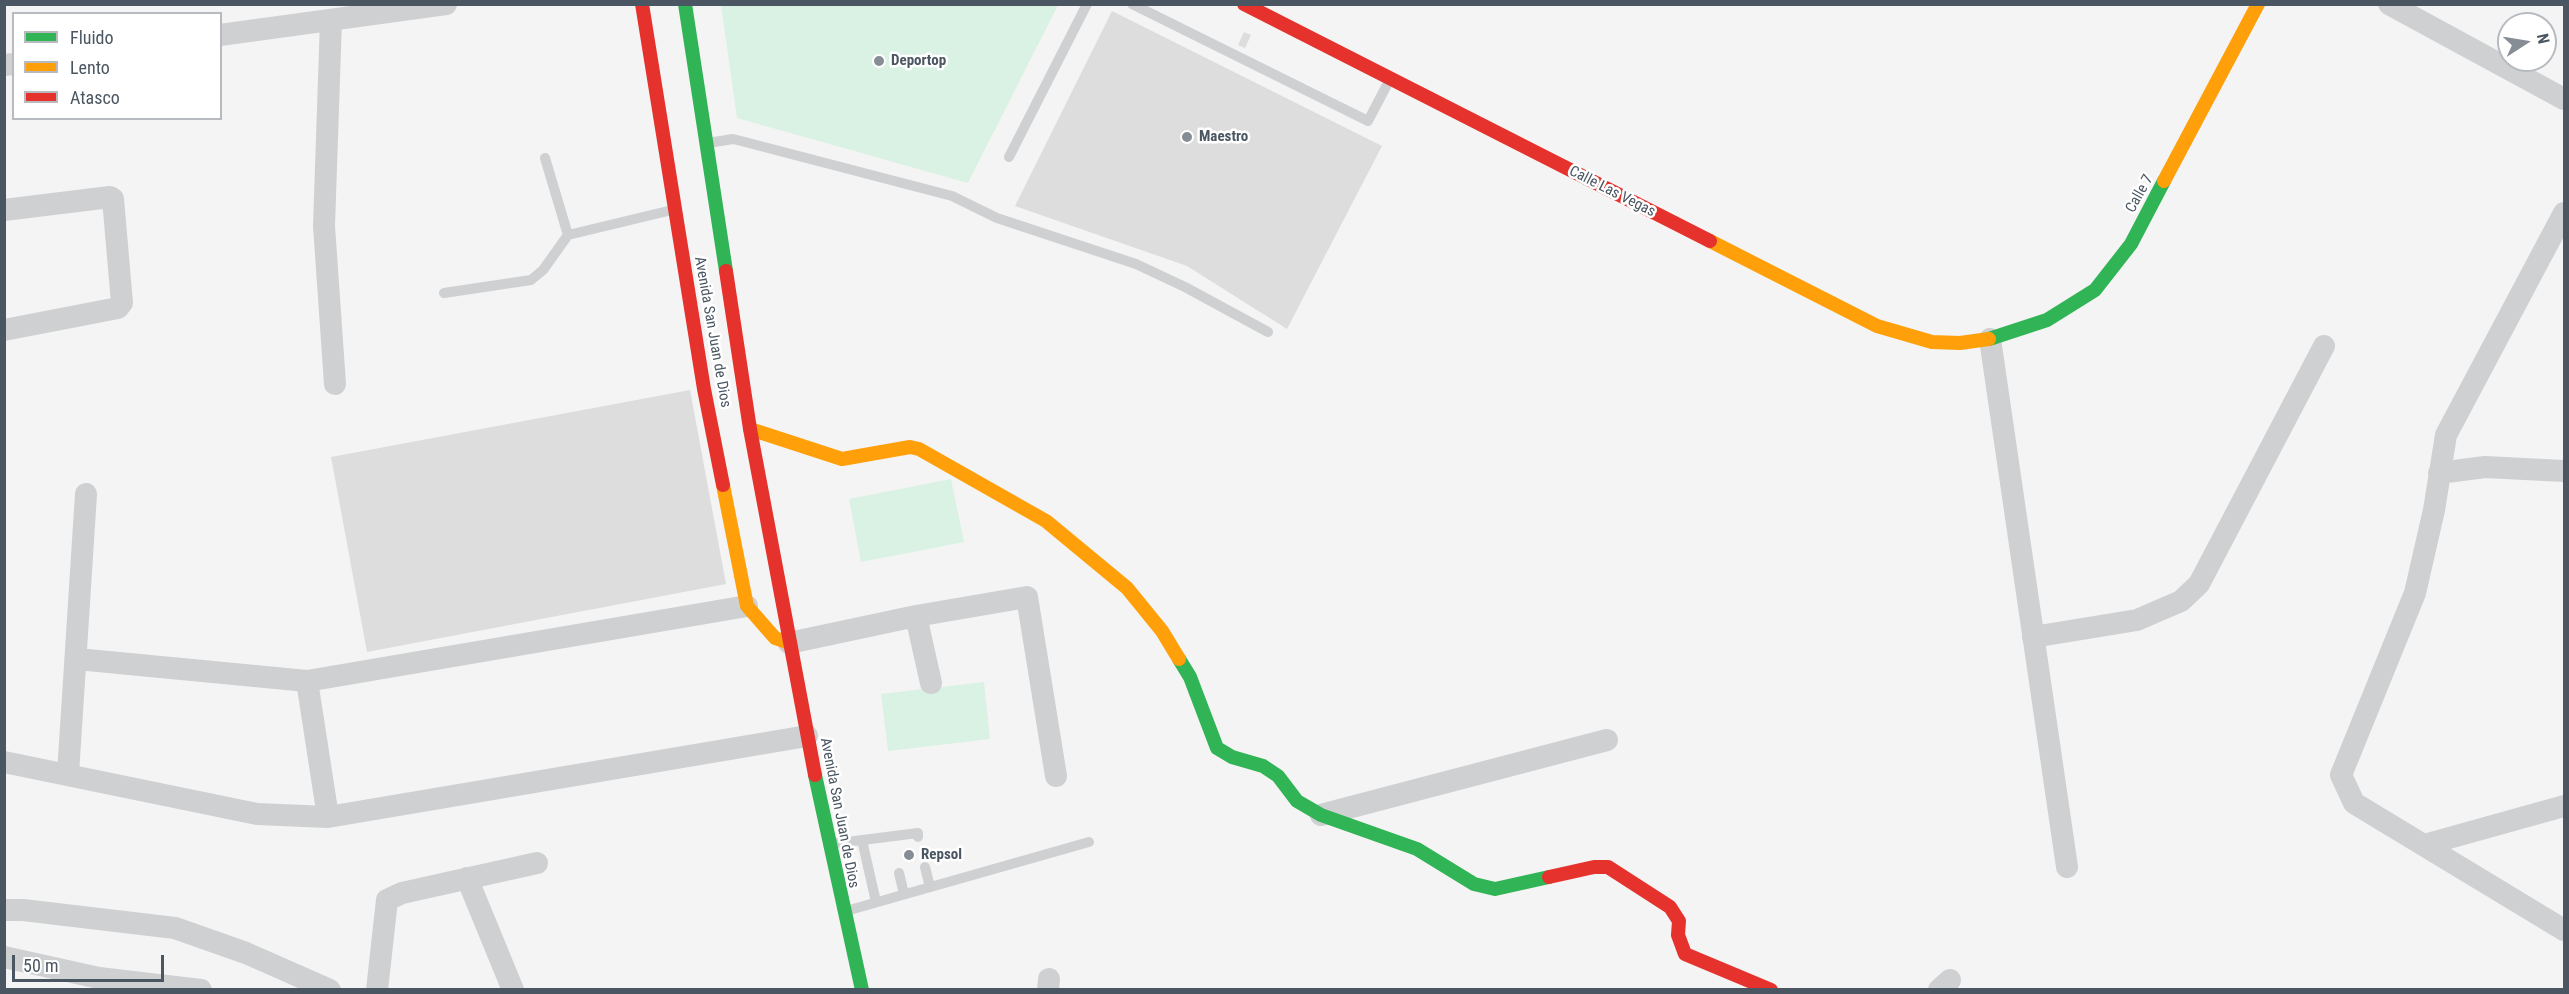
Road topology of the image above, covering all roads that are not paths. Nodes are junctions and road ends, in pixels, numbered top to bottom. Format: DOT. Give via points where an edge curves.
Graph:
graph roads {
  1 [pos="446,4"];
  2 [pos="642,4"];
  3 [pos="685,4"];
  4 [pos="1087,4"];
  5 [pos="1132,4"];
  6 [pos="1244,4"];
  7 [pos="2258,4"];
  8 [pos="2388,4"];
  9 [pos="331,20"];
  10 [pos="222,35"];
  11 [pos="1390,78"];
  12 [pos="2565,99"];
  13 [pos="707,142"];
  14 [pos="1009,157"];
  15 [pos="545,158"];
  16 [pos="675,209"];
  17 [pos="4,210"];
  18 [pos="2565,213"];
  19 [pos="568,235"];
  20 [pos="444,293"];
  21 [pos="4,330"];
  22 [pos="1268,332"];
  23 [pos="1990,339"];
  24 [pos="2324,346"];
  25 [pos="335,384"];
  26 [pos="750,429"];
  27 [pos="2565,471"];
  28 [pos="2439,473"];
  29 [pos="86,494"];
  30 [pos="747,606"];
  31 [pos="916,616"];
  32 [pos="2034,637"];
  33 [pos="789,642"];
  34 [pos="77,659"];
  35 [pos="307,681"];
  36 [pos="931,683"];
  37 [pos="807,736"];
  38 [pos="1607,740"];
  39 [pos="4,762"];
  40 [pos="68,774"];
  41 [pos="1056,776"];
  42 [pos="2565,806"];
  43 [pos="1321,816"];
  44 [pos="328,817"];
  45 [pos="918,837"];
  46 [pos="862,840"];
  47 [pos="1089,842"];
  48 [pos="828,844"];
  49 [pos="2424,845"];
  50 [pos="537,863"];
  51 [pos="925,867"];
  52 [pos="2067,867"];
  53 [pos="899,873"];
  54 [pos="466,878"];
  55 [pos="930,887"];
  56 [pos="904,894"];
  57 [pos="876,902"];
  58 [pos="4,910"];
  59 [pos="842,912"];
  60 [pos="2565,930"];
  61 [pos="4,957"];
  62 [pos="201,990"];
  63 [pos="330,990"];
  64 [pos="377,990"];
  65 [pos="513,990"];
  66 [pos="862,990"];
  67 [pos="1771,990"];
  1 -- 9 [label="street"];
  2 -- 16 [label="street, Avenida San Juan de Dios"];
  3 -- 13 [label="street, Avenida San Juan de Dios"];
  4 -- 14 [label="lane"];
  5 -- 11 [label="lane" via="1368,121"];
  6 -- 11 [label="street, Calle Las Vegas"];
  7 -- 23 [label="street, Calle 7" via="2131,244 2095,290 2047,320"];
  8 -- 12 [label="street"];
  9 -- 10 [label="street"];
  9 -- 25 [label="street" via="324,226"];
  11 -- 23 [label="street, Calle Las Vegas" via="1877,326 1932,342"];
  13 -- 22 [label="lane" via="733,139 952,196 997,218 1136,264"];
  13 -- 26 [label="street, Avenida San Juan de Dios"];
  15 -- 19 [label="lane"];
  16 -- 19 [label="lane"];
  16 -- 30 [label="street, Avenida San Juan de Dios"];
  17 -- 21 [label="street" via="110,197 122,303 118,308"];
  18 -- 28 [label="street" via="2446,435"];
  19 -- 20 [label="lane" via="531,280"];
  23 -- 32 [label="street"];
  24 -- 32 [label="street" via="2199,584 2181,602 2161,612 2112,625"];
  26 -- 33 [label="street, Avenida San Juan de Dios"];
  26 -- 43 [label="street" via="842,459 909,447 919,449 1046,521 1127,588 1162,631 1190,677 1217,747 1232,757 1263,766 1278,776 1297,801"];
  27 -- 28 [label="street" via="2485,467"];
  28 -- 49 [label="street" via="2415,593 2341,775 2354,802"];
  29 -- 34 [label="street"];
  30 -- 33 [label="street" via="775,638"];
  30 -- 35 [label="street"];
  31 -- 33 [label="street"];
  31 -- 36 [label="street"];
  31 -- 41 [label="street" via="1027,597"];
  32 -- 52 [label="street"];
  33 -- 37 [label="street, Avenida San Juan de Dios"];
  34 -- 35 [label="street"];
  34 -- 40 [label="street"];
  35 -- 44 [label="street"];
  37 -- 44 [label="street"];
  37 -- 48 [label="street, Avenida San Juan de Dios"];
  38 -- 43 [label="street"];
  39 -- 40 [label="street"];
  40 -- 44 [label="street" via="256,814"];
  42 -- 49 [label="street"];
  43 -- 67 [label="street" via="1417,849 1474,884 1495,889 1608,867 1670,907 1679,921 1678,935 1685,954"];
  45 -- 46 [label="lane" via="918,833"];
  46 -- 48 [label="lane"];
  46 -- 57 [label="lane"];
  47 -- 55 [label="lane"];
  48 -- 59 [label="street, Avenida San Juan de Dios"];
  49 -- 60 [label="street"];
  50 -- 54 [label="street"];
  51 -- 55 [label="lane"];
  53 -- 56 [label="lane"];
  54 -- 64 [label="street" via="387,900"];
  54 -- 65 [label="street"];
  55 -- 56 [label="lane"];
  56 -- 57 [label="lane"];
  57 -- 59 [label="lane"];
  58 -- 63 [label="street" via="175,928 246,953"];
  59 -- 66 [label="street, Avenida San Juan de Dios"];
  61 -- 62 [label="street" via="99,978"];
}
